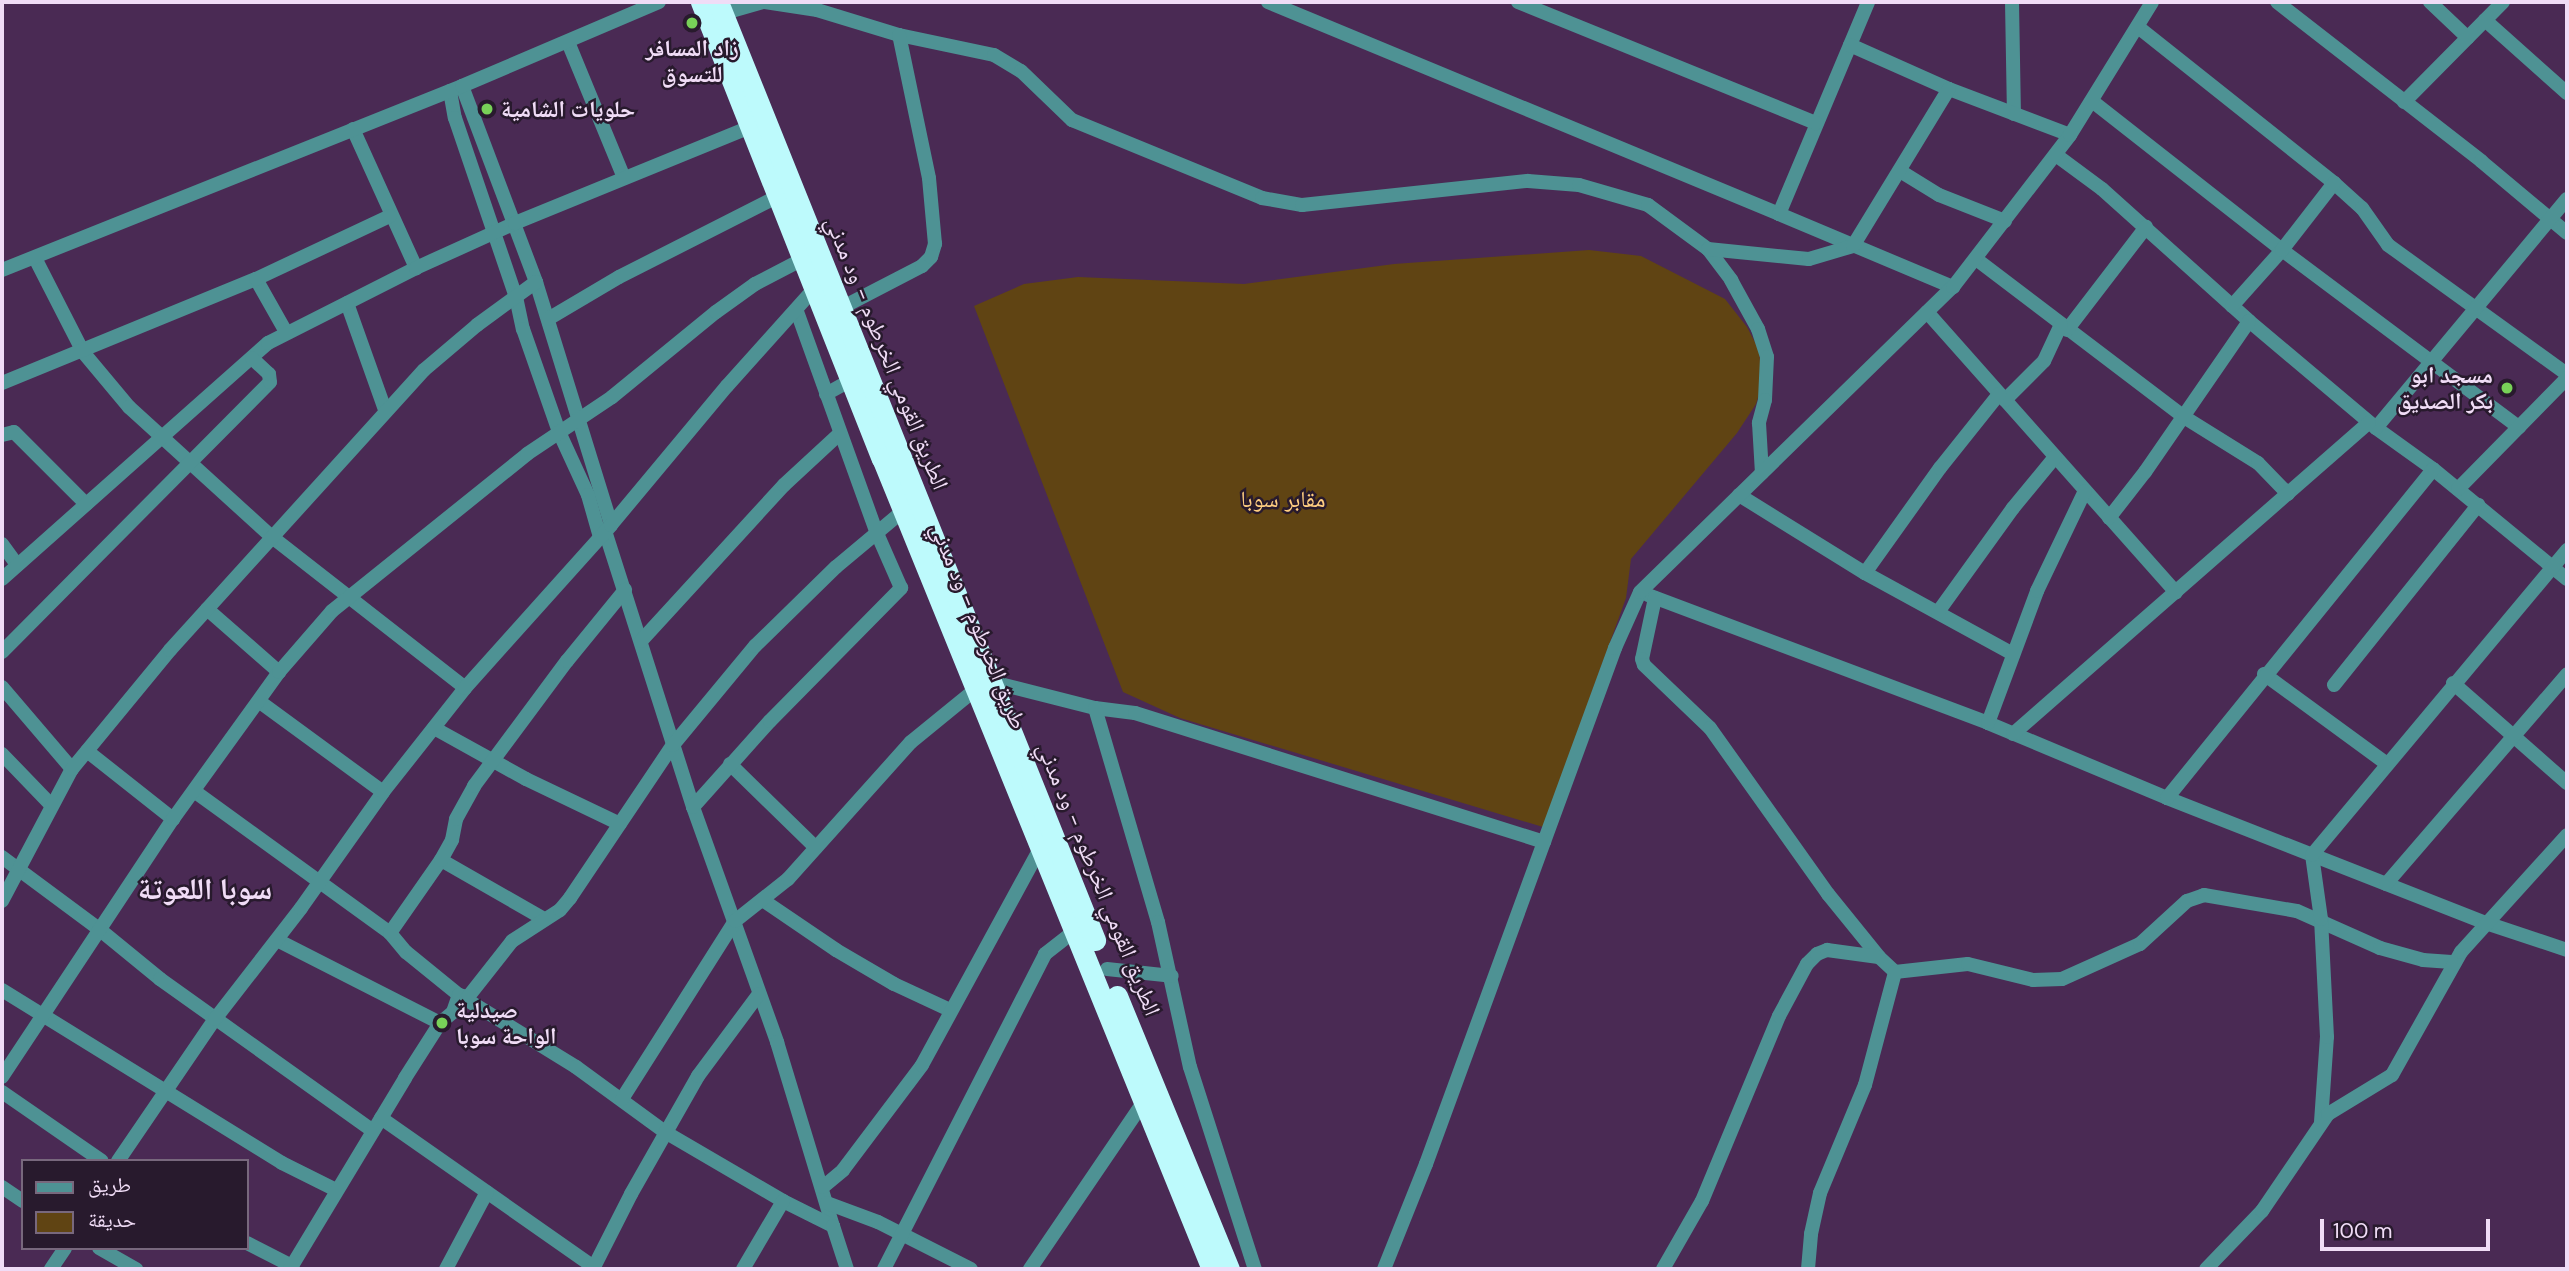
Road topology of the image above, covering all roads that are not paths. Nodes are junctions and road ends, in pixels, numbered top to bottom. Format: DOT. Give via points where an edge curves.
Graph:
graph roads {
  1 [pos="659,2"];
  2 [pos="764,2"];
  3 [pos="1268,2"];
  4 [pos="1518,2"];
  5 [pos="1868,2"];
  6 [pos="2012,2"];
  7 [pos="2152,2"];
  8 [pos="2277,2"];
  9 [pos="2430,2"];
  10 [pos="2503,2"];
  11 [pos="712,9"];
  12 [pos="2485,20"];
  13 [pos="2138,27"];
  14 [pos="899,35"];
  15 [pos="2468,38"];
  16 [pos="568,42"];
  17 [pos="1850,45"];
  18 [pos="456,89"];
  19 [pos="1949,89"];
  20 [pos="2567,93"];
  21 [pos="2092,101"];
  22 [pos="2404,102"];
  23 [pos="2014,114"];
  24 [pos="1816,124"];
  25 [pos="750,127"];
  26 [pos="353,129"];
  27 [pos="2070,135"];
  28 [pos="2056,155"];
  29 [pos="1899,171"];
  30 [pos="624,178"];
  31 [pos="2334,183"];
  32 [pos="779,196"];
  33 [pos="2567,200"];
  34 [pos="1779,214"];
  35 [pos="390,216"];
  36 [pos="2551,220"];
  37 [pos="2005,222"];
  38 [pos="515,223"];
  39 [pos="2146,227"];
  40 [pos="495,233"];
  41 [pos="2567,233"];
  42 [pos="1853,246"];
  43 [pos="1708,249"];
  44 [pos="2282,250"];
  45 [pos="35,258"];
  46 [pos="803,259"];
  47 [pos="1976,259"];
  48 [pos="416,268"];
  49 [pos="2,270"];
  50 [pos="256,279"];
  51 [pos="536,282"];
  52 [pos="1953,287"];
  53 [pos="814,289"];
  54 [pos="516,297"];
  55 [pos="347,303"];
  56 [pos="2232,306"];
  57 [pos="841,308"];
  58 [pos="2477,308"];
  59 [pos="797,311"];
  60 [pos="1927,312"];
  61 [pos="548,319"];
  62 [pos="2249,321"];
  63 [pos="2064,328"];
  64 [pos="286,332"];
  65 [pos="83,352"];
  66 [pos="252,358"];
  67 [pos="2432,363"];
  68 [pos="2567,376"];
  69 [pos="851,380"];
  70 [pos="2,383"];
  71 [pos="826,394"];
  72 [pos="2002,397"];
  73 [pos="385,410"];
  74 [pos="2184,417"];
  75 [pos="578,420"];
  76 [pos="2373,425"];
  77 [pos="2519,427"];
  78 [pos="559,432"];
  79 [pos="839,434"];
  80 [pos="2,435"];
  81 [pos="162,438"];
  82 [pos="2055,457"];
  83 [pos="191,465"];
  84 [pos="2433,469"];
  85 [pos="1762,473"];
  86 [pos="2458,489"];
  87 [pos="2085,491"];
  88 [pos="2288,494"];
  89 [pos="1739,495"];
  90 [pos="86,503"];
  91 [pos="2478,505"];
  92 [pos="903,510"];
  93 [pos="2109,518"];
  94 [pos="605,531"];
  95 [pos="876,531"];
  96 [pos="272,537"];
  97 [pos="2,544"];
  98 [pos="2567,550"];
  99 [pos="17,565"];
  100 [pos="2553,568"];
  101 [pos="1865,573"];
  102 [pos="2,579"];
  103 [pos="2567,579"];
  104 [pos="625,590"];
  105 [pos="1640,592"];
  106 [pos="2176,592"];
  107 [pos="347,596"];
  108 [pos="1655,598"];
  109 [pos="207,609"];
  110 [pos="1938,612"];
  111 [pos="641,641"];
  112 [pos="2,652"];
  113 [pos="2013,653"];
  114 [pos="279,672"];
  115 [pos="2264,674"];
  116 [pos="2567,674"];
  117 [pos="2453,683"];
  118 [pos="984,685"];
  119 [pos="2334,685"];
  120 [pos="2,687"];
  121 [pos="465,688"];
  122 [pos="260,702"];
  123 [pos="1094,708"];
  124 [pos="1988,723"];
  125 [pos="434,728"];
  126 [pos="2013,734"];
  127 [pos="2515,736"];
  128 [pos="673,745"];
  129 [pos="87,751"];
  130 [pos="2,754"];
  131 [pos="492,760"];
  132 [pos="730,764"];
  133 [pos="2387,764"];
  134 [pos="72,769"];
  135 [pos="2567,783"];
  136 [pos="194,791"];
  137 [pos="383,792"];
  138 [pos="2166,798"];
  139 [pos="51,806"];
  140 [pos="693,807"];
  141 [pos="173,819"];
  142 [pos="620,824"];
  143 [pos="2567,835"];
  144 [pos="1544,842"];
  145 [pos="816,848"];
  146 [pos="1040,849"];
  147 [pos="2312,855"];
  148 [pos="2,857"];
  149 [pos="441,860"];
  150 [pos="18,869"];
  151 [pos="318,883"];
  152 [pos="2386,884"];
  153 [pos="2,901"];
  154 [pos="764,901"];
  155 [pos="544,919"];
  156 [pos="2321,919"];
  157 [pos="735,921"];
  158 [pos="2486,923"];
  159 [pos="99,929"];
  160 [pos="1076,930"];
  161 [pos="390,933"];
  162 [pos="277,940"];
  163 [pos="2567,950"];
  164 [pos="1879,957"];
  165 [pos="2455,962"];
  166 [pos="1107,969"];
  167 [pos="1895,972"];
  168 [pos="1172,976"];
  169 [pos="2,990"];
  170 [pos="760,994"];
  171 [pos="459,995"];
  172 [pos="950,1010"];
  173 [pos="41,1014"];
  174 [pos="215,1019"];
  175 [pos="440,1024"];
  176 [pos="2,1077"];
  177 [pos="163,1091"];
  178 [pos="2,1092"];
  179 [pos="622,1099"];
  180 [pos="1143,1103"];
  181 [pos="2321,1122"];
  182 [pos="377,1124"];
  183 [pos="665,1132"];
  184 [pos="99,1159"];
  185 [pos="119,1159"];
  186 [pos="2,1187"];
  187 [pos="823,1187"];
  188 [pos="335,1190"];
  189 [pos="487,1192"];
  190 [pos="21,1200"];
  191 [pos="783,1201"];
  192 [pos="827,1203"];
  193 [pos="834,1226"];
  194 [pos="901,1233"];
  195 [pos="248,1244"];
  196 [pos="64,1250"];
  197 [pos="103,1250"];
  198 [pos="843,1265"];
  199 [pos="291,1268"];
  200 [pos="593,1268"];
  201 [pos="51,1269"];
  202 [pos="136,1269"];
  203 [pos="446,1269"];
  204 [pos="743,1269"];
  205 [pos="884,1269"];
  206 [pos="971,1269"];
  207 [pos="1030,1269"];
  208 [pos="1212,1269"];
  209 [pos="1229,1269"];
  210 [pos="1255,1269"];
  211 [pos="1384,1269"];
  212 [pos="1663,1269"];
  213 [pos="1808,1269"];
  214 [pos="2206,1269"];
  1 -- 16 [label="street"];
  2 -- 11 [label="street"];
  2 -- 14 [label="street" via="817,10"];
  3 -- 34 [label="street"];
  4 -- 24 [label="street"];
  5 -- 17 [label="street"];
  6 -- 23 [label="street"];
  7 -- 13 [label="street"];
  8 -- 22 [label="street"];
  9 -- 15 [label="street"];
  10 -- 12 [label="street"];
  11 -- 25 [label="highway, طريق الخرطوم - ود مدني"];
  11 -- 57 [label="highway, الطريق القومي الخرطوم - ود مدني"];
  12 -- 15 [label="street"];
  12 -- 20 [label="street"];
  13 -- 21 [label="street"];
  13 -- 31 [label="street"];
  14 -- 43 [label="street" via="981,51 1007,61 1072,120 1262,198 1302,205 1528,181 1579,185 1648,205"];
  14 -- 57 [label="street" via="929,178 935,244 922,266"];
  15 -- 22 [label="street"];
  16 -- 18 [label="street"];
  16 -- 30 [label="street"];
  17 -- 19 [label="street"];
  17 -- 24 [label="street"];
  18 -- 26 [label="street"];
  18 -- 38 [label="street"];
  18 -- 40 [label="street" via="455,118"];
  19 -- 23 [label="street"];
  19 -- 29 [label="street"];
  21 -- 27 [label="street"];
  21 -- 44 [label="street"];
  22 -- 36 [label="street"];
  23 -- 27 [label="street"];
  24 -- 34 [label="street"];
  25 -- 30 [label="street"];
  25 -- 32 [label="highway, طريق الخرطوم - ود مدني"];
  26 -- 35 [label="street"];
  26 -- 45 [label="street"];
  27 -- 28 [label="street"];
  28 -- 37 [label="street"];
  28 -- 39 [label="street"];
  29 -- 37 [label="street" via="1939,195"];
  29 -- 42 [label="street"];
  30 -- 38 [label="street"];
  31 -- 44 [label="street"];
  31 -- 58 [label="street" via="2362,208 2388,245"];
  32 -- 46 [label="highway, طريق الخرطوم - ود مدني"];
  32 -- 61 [label="street" via="619,277"];
  33 -- 36 [label="street"];
  34 -- 42 [label="street"];
  35 -- 48 [label="street"];
  35 -- 50 [label="street"];
  36 -- 41 [label="street"];
  36 -- 58 [label="street"];
  37 -- 47 [label="street"];
  38 -- 40 [label="street"];
  38 -- 51 [label="street"];
  39 -- 56 [label="street"];
  39 -- 63 [label="street"];
  40 -- 48 [label="street"];
  40 -- 54 [label="street"];
  42 -- 43 [label="street" via="1809,259"];
  42 -- 52 [label="street"];
  43 -- 85 [label="street" via="1731,279 1767,357 1759,423"];
  44 -- 56 [label="street"];
  44 -- 67 [label="street"];
  45 -- 49 [label="street"];
  45 -- 65 [label="street"];
  46 -- 53 [label="highway, طريق الخرطوم - ود مدني"];
  46 -- 75 [label="street" via="755,284"];
  47 -- 52 [label="street"];
  47 -- 63 [label="street"];
  48 -- 55 [label="street"];
  50 -- 64 [label="street"];
  50 -- 65 [label="street"];
  51 -- 54 [label="street"];
  51 -- 61 [label="street"];
  52 -- 60 [label="street"];
  53 -- 59 [label="street"];
  53 -- 69 [label="highway, طريق الخرطوم - ود مدني"];
  54 -- 73 [label="street" via="424,370"];
  54 -- 78 [label="street"];
  55 -- 64 [label="street"];
  55 -- 73 [label="street"];
  56 -- 62 [label="street"];
  57 -- 118 [label="highway, الطريق القومي الخرطوم - ود مدني"];
  58 -- 67 [label="street"];
  58 -- 68 [label="street"];
  59 -- 71 [label="street"];
  59 -- 94 [label="street"];
  60 -- 72 [label="street"];
  60 -- 85 [label="street"];
  61 -- 75 [label="street"];
  62 -- 74 [label="street"];
  62 -- 76 [label="street"];
  63 -- 72 [label="street" via="2044,361"];
  63 -- 74 [label="street"];
  64 -- 66 [label="street"];
  65 -- 70 [label="street"];
  65 -- 81 [label="street"];
  66 -- 81 [label="street"];
  66 -- 83 [label="street" via="269,374 270,382"];
  67 -- 76 [label="street"];
  67 -- 77 [label="street"];
  68 -- 77 [label="street"];
  69 -- 71 [label="street"];
  69 -- 92 [label="highway, طريق الخرطوم - ود مدني"];
  71 -- 79 [label="street"];
  72 -- 82 [label="street"];
  72 -- 101 [label="street" via="1932,479"];
  73 -- 96 [label="street"];
  74 -- 88 [label="street" via="2252,459"];
  74 -- 93 [label="street"];
  75 -- 78 [label="street"];
  75 -- 94 [label="street"];
  76 -- 84 [label="street"];
  76 -- 88 [label="street"];
  77 -- 86 [label="street"];
  78 -- 94 [label="street"];
  78 -- 107 [label="street"];
  79 -- 95 [label="street"];
  79 -- 111 [label="street" via="783,485"];
  80 -- 90 [label="street" via="14,432"];
  81 -- 83 [label="street"];
  81 -- 90 [label="street"];
  82 -- 87 [label="street"];
  82 -- 110 [label="street"];
  83 -- 96 [label="street"];
  83 -- 112 [label="street"];
  84 -- 86 [label="street"];
  84 -- 115 [label="street"];
  85 -- 89 [label="street"];
  86 -- 91 [label="street"];
  87 -- 93 [label="street"];
  87 -- 113 [label="street" via="2036,591"];
  88 -- 106 [label="street"];
  89 -- 101 [label="street"];
  89 -- 105 [label="street"];
  90 -- 99 [label="street"];
  91 -- 100 [label="street"];
  91 -- 119 [label="street"];
  92 -- 95 [label="street"];
  92 -- 118 [label="highway, طريق الخرطوم - ود مدني"];
  93 -- 106 [label="street"];
  94 -- 104 [label="street"];
  94 -- 121 [label="street"];
  95 -- 128 [label="street" via="755,646"];
  95 -- 132 [label="street" via="901,588"];
  96 -- 107 [label="street"];
  96 -- 109 [label="street"];
  97 -- 99 [label="street"];
  98 -- 100 [label="street"];
  99 -- 102 [label="street"];
  100 -- 103 [label="street"];
  100 -- 117 [label="street"];
  101 -- 110 [label="street"];
  104 -- 111 [label="street"];
  104 -- 131 [label="street"];
  105 -- 108 [label="street"];
  105 -- 144 [label="street"];
  106 -- 126 [label="street"];
  107 -- 114 [label="street"];
  107 -- 121 [label="street"];
  108 -- 124 [label="street"];
  108 -- 164 [label="street" via="1644,665 1710,728 1828,894"];
  109 -- 114 [label="street"];
  109 -- 129 [label="street"];
  110 -- 113 [label="street"];
  111 -- 128 [label="street"];
  113 -- 124 [label="street"];
  114 -- 122 [label="street"];
  115 -- 133 [label="street"];
  115 -- 138 [label="street"];
  116 -- 127 [label="street"];
  117 -- 127 [label="street"];
  117 -- 133 [label="street"];
  118 -- 123 [label="street"];
  118 -- 145 [label="street" via="911,742"];
  118 -- 146 [label="highway, طريق الخرطوم - ود مدني"];
  118 -- 166 [label="highway, الطريق القومي الخرطوم - ود مدني"];
  120 -- 134 [label="street"];
  121 -- 125 [label="street"];
  122 -- 136 [label="street"];
  122 -- 137 [label="street"];
  123 -- 144 [label="street" via="1135,713"];
  123 -- 168 [label="street"];
  124 -- 126 [label="street"];
  125 -- 131 [label="street"];
  125 -- 137 [label="street"];
  126 -- 138 [label="street"];
  127 -- 135 [label="street"];
  127 -- 152 [label="street"];
  128 -- 140 [label="street"];
  128 -- 142 [label="street"];
  129 -- 134 [label="street"];
  129 -- 141 [label="street"];
  130 -- 139 [label="street"];
  131 -- 142 [label="street"];
  131 -- 149 [label="street" via="456,819"];
  132 -- 140 [label="street"];
  132 -- 145 [label="street"];
  133 -- 147 [label="street"];
  134 -- 139 [label="street"];
  136 -- 141 [label="street"];
  136 -- 151 [label="street"];
  137 -- 151 [label="street"];
  138 -- 147 [label="street"];
  139 -- 150 [label="street"];
  140 -- 157 [label="street"];
  141 -- 159 [label="street"];
  142 -- 155 [label="street" via="570,898"];
  143 -- 158 [label="street"];
  144 -- 211 [label="street"];
  145 -- 154 [label="street"];
  146 -- 160 [label="highway, طريق الخرطوم - ود مدني"];
  146 -- 172 [label="street"];
  147 -- 152 [label="street"];
  147 -- 156 [label="street"];
  148 -- 150 [label="street"];
  149 -- 155 [label="street"];
  149 -- 161 [label="street"];
  150 -- 153 [label="street"];
  150 -- 159 [label="street"];
  151 -- 161 [label="street"];
  151 -- 162 [label="street"];
  152 -- 158 [label="street"];
  154 -- 157 [label="street"];
  154 -- 172 [label="street" via="894,984"];
  155 -- 171 [label="street" via="512,941 468,997"];
  156 -- 165 [label="street" via="2398,954"];
  156 -- 167 [label="street" via="2280,907 2204,895 2187,901 2140,944 2062,979 2033,980 1968,964"];
  156 -- 181 [label="street" via="2327,1037"];
  157 -- 170 [label="street"];
  157 -- 179 [label="street"];
  158 -- 163 [label="street"];
  158 -- 165 [label="street"];
  159 -- 173 [label="street"];
  159 -- 174 [label="street"];
  160 -- 180 [label="highway, طريق الخرطوم - ود مدني"];
  160 -- 194 [label="street" via="1045,954"];
  161 -- 171 [label="street"];
  162 -- 174 [label="street"];
  162 -- 175 [label="street"];
  164 -- 167 [label="street"];
  164 -- 212 [label="street" via="1827,950 1807,964 1779,1016 1702,1201"];
  165 -- 181 [label="street" via="2392,1074"];
  166 -- 168 [label="street"];
  166 -- 209 [label="highway, الطريق القومي الخرطوم - ود مدني"];
  167 -- 213 [label="street" via="1865,1085 1820,1193"];
  168 -- 210 [label="street" via="1190,1067"];
  169 -- 173 [label="street"];
  170 -- 183 [label="street" via="698,1076"];
  170 -- 187 [label="street"];
  171 -- 175 [label="street" via="453,1012"];
  171 -- 179 [label="street"];
  172 -- 187 [label="street" via="922,1065 842,1170"];
  173 -- 176 [label="street"];
  173 -- 177 [label="street"];
  174 -- 177 [label="street"];
  174 -- 182 [label="street"];
  175 -- 182 [label="street"];
  177 -- 185 [label="street"];
  177 -- 188 [label="street"];
  178 -- 184 [label="street"];
  179 -- 183 [label="street"];
  180 -- 207 [label="street"];
  180 -- 208 [label="highway, طريق الخرطوم - ود مدني"];
  181 -- 214 [label="street" via="2262,1211"];
  182 -- 188 [label="street"];
  182 -- 189 [label="street"];
  183 -- 191 [label="street"];
  183 -- 200 [label="street"];
  186 -- 190 [label="street"];
  187 -- 192 [label="street"];
  188 -- 199 [label="street"];
  189 -- 200 [label="street"];
  189 -- 203 [label="street"];
  191 -- 193 [label="street"];
  191 -- 204 [label="street"];
  192 -- 193 [label="street"];
  192 -- 194 [label="street"];
  193 -- 198 [label="street"];
  194 -- 205 [label="street"];
  194 -- 206 [label="street"];
  195 -- 199 [label="street"];
  196 -- 201 [label="street"];
  197 -- 202 [label="street"];
}
